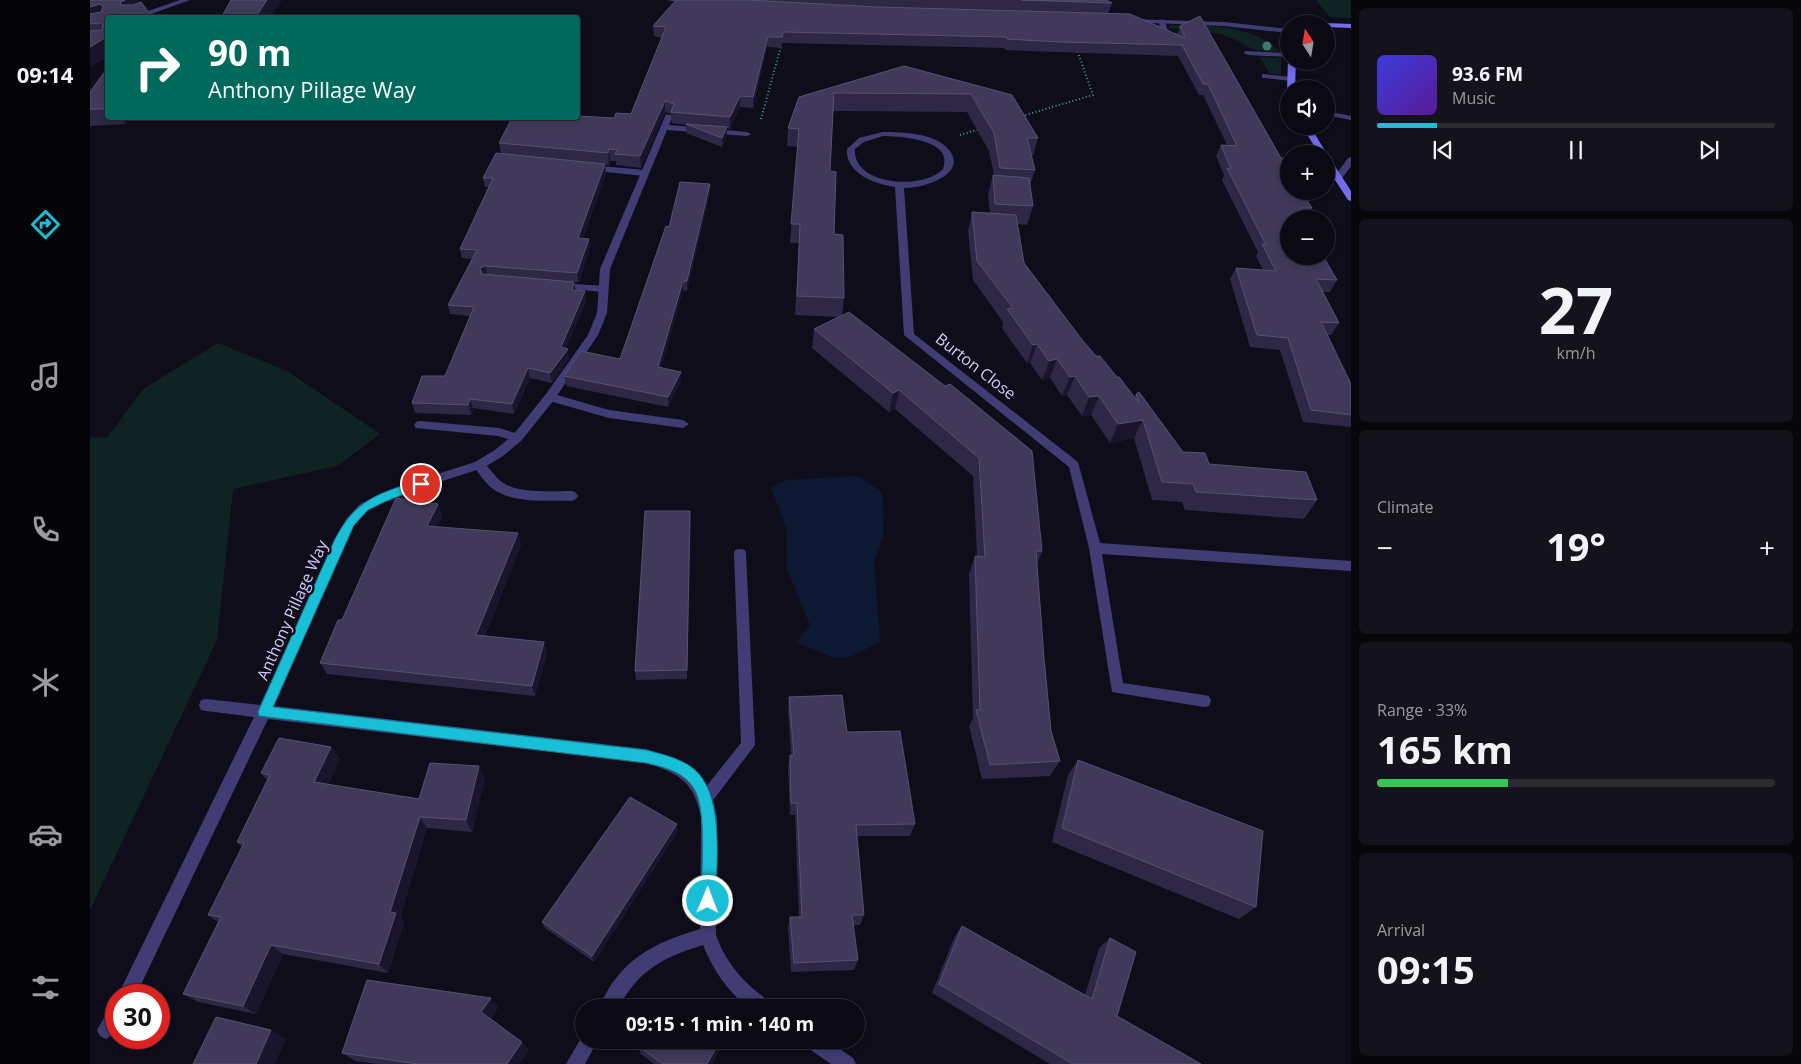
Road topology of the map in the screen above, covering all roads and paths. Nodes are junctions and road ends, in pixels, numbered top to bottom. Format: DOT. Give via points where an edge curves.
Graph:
graph roads {
  1 [pos="187,0"];
  2 [pos="670,0"];
  3 [pos="703,4"];
  4 [pos="140,15"];
  5 [pos="1124,20"];
  6 [pos="1144,21"];
  7 [pos="1162,21"];
  8 [pos="1335,25"];
  9 [pos="1351,26"];
  10 [pos="1280,29"];
  11 [pos="1148,30"];
  12 [pos="1164,30"];
  13 [pos="782,44"];
  14 [pos="1076,48"];
  15 [pos="1248,53"];
  16 [pos="1280,55"];
  17 [pos="1291,70"];
  18 [pos="1265,76"];
  19 [pos="1291,78"];
  20 [pos="1335,115"];
  21 [pos="1017,118"];
  22 [pos="1351,118"];
  23 [pos="988,126"];
  24 [pos="747,134"];
  25 [pos="933,142"];
  26 [pos="1351,160"];
  27 [pos="582,167"];
  28 [pos="645,173"];
  29 [pos="1335,173"];
  30 [pos="1338,178"];
  31 [pos="899,185"];
  32 [pos="1351,198"];
  33 [pos="545,285"];
  34 [pos="604,289"];
  35 [pos="550,397"];
  36 [pos="683,424"];
  37 [pos="420,425"];
  38 [pos="517,438"];
  39 [pos="479,465"];
  40 [pos="572,496"];
  41 [pos="1094,548"];
  42 [pos="740,554"];
  43 [pos="1351,566"];
  44 [pos="1204,701"];
  45 [pos="206,705"];
  46 [pos="264,712"];
  47 [pos="706,798"];
  48 [pos="708,935"];
  49 [pos="132,984"];
  50 [pos="613,999"];
  51 [pos="752,999"];
  52 [pos="584,1049"];
  53 [pos="824,1049"];
  54 [pos="575,1064"];
  55 [pos="847,1064"];
  1 -- 4 [label="street"];
  2 -- 3 [label="street"];
  5 -- 6 [label="street"];
  6 -- 7 [label="street"];
  6 -- 11 [label="street"];
  7 -- 10 [label="street"];
  7 -- 12 [label="street"];
  8 -- 9 [label="street"];
  13 -- 24 [label="path" via="762,118"];
  14 -- 21 [label="path" via="1093,95"];
  15 -- 16 [label="street"];
  17 -- 19 [label="street"];
  18 -- 19 [label="street"];
  20 -- 22 [label="street"];
  23 -- 25 [label="path"];
  24 -- 28 [label="street, Anthony Pillage Way" via="667,121"];
  25 -- 31 [label="street" via="948,157 944,173 924,183"];
  25 -- 31 [label="street" via="918,136 892,133 869,137 852,147 850,162 858,171 874,180"];
  26 -- 30 [label="street"];
  27 -- 28 [label="street"];
  28 -- 34 [label="street, Anthony Pillage Way" via="605,269"];
  29 -- 30 [label="street"];
  30 -- 32 [label="street"];
  31 -- 41 [label="street, Burton Close" via="909,335 1074,466"];
  33 -- 34 [label="street"];
  34 -- 35 [label="street, Anthony Pillage Way" via="602,312 593,335"];
  35 -- 36 [label="street" via="609,414"];
  35 -- 38 [label="street, Anthony Pillage Way"];
  37 -- 38 [label="street" via="499,432"];
  38 -- 39 [label="street, Anthony Pillage Way"];
  39 -- 40 [label="street" via="492,482 513,492"];
  39 -- 46 [label="street, Anthony Pillage Way" via="382,498 364,507 350,522"];
  41 -- 43 [label="street"];
  41 -- 44 [label="street, Burton Close" via="1117,688"];
  42 -- 47 [label="street" via="748,745"];
  45 -- 46 [label="street"];
  46 -- 47 [label="street" via="646,756 685,770 698,782"];
  46 -- 49 [label="street, Anthony Pillage Way"];
  47 -- 48 [label="street" via="709,817"];
  48 -- 50 [label="street" via="666,947 640,964"];
  48 -- 51 [label="street" via="720,967"];
  52 -- 54 [label="street"];
  53 -- 55 [label="street"];
}
